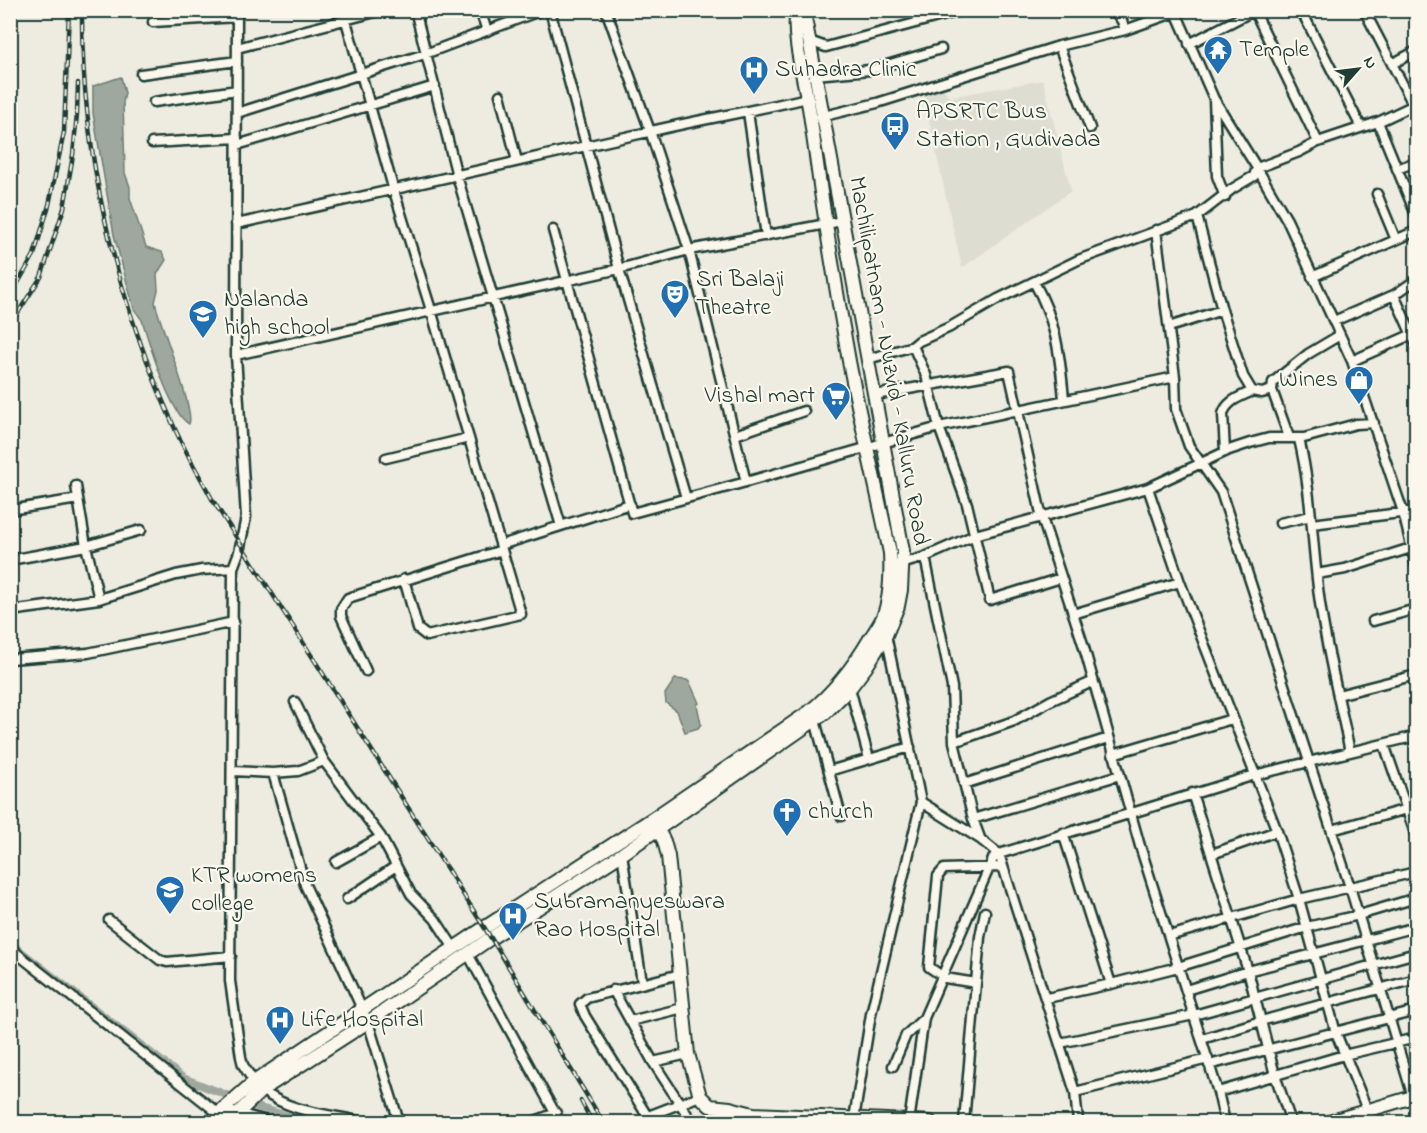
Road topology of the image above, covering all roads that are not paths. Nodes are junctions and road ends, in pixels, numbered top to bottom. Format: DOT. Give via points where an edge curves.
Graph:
graph roads {
  1 [pos="343,10"];
  2 [pos="383,10"];
  3 [pos="415,10"];
  4 [pos="480,10"];
  5 [pos="542,10"];
  6 [pos="550,10"];
  7 [pos="606,10"];
  8 [pos="811,10"];
  9 [pos="964,10"];
  10 [pos="1114,10"];
  11 [pos="1301,10"];
  12 [pos="1364,10"];
  13 [pos="796,11"];
  14 [pos="1175,11"];
  15 [pos="1254,11"];
  16 [pos="237,14"];
  17 [pos="346,21"];
  18 [pos="153,22"];
  19 [pos="1125,30"];
  20 [pos="487,31"];
  21 [pos="809,41"];
  22 [pos="1189,44"];
  23 [pos="1059,46"];
  24 [pos="237,48"];
  25 [pos="941,49"];
  26 [pos="1416,51"];
  27 [pos="425,54"];
  28 [pos="237,62"];
  29 [pos="1392,64"];
  30 [pos="141,74"];
  31 [pos="362,74"];
  32 [pos="815,75"];
  33 [pos="435,86"];
  34 [pos="237,90"];
  35 [pos="500,95"];
  36 [pos="807,98"];
  37 [pos="1214,99"];
  38 [pos="154,102"];
  39 [pos="1415,105"];
  40 [pos="370,106"];
  41 [pos="748,112"];
  42 [pos="237,113"];
  43 [pos="816,117"];
  44 [pos="1378,122"];
  45 [pos="1361,127"];
  46 [pos="1090,128"];
  47 [pos="650,131"];
  48 [pos="237,141"];
  49 [pos="1318,142"];
  50 [pos="152,143"];
  51 [pos="587,147"];
  52 [pos="517,161"];
  53 [pos="1416,162"];
  54 [pos="1257,168"];
  55 [pos="1397,169"];
  56 [pos="457,176"];
  57 [pos="394,191"];
  58 [pos="1377,194"];
  59 [pos="1225,196"];
  60 [pos="1416,215"];
  61 [pos="1197,216"];
  62 [pos="842,221"];
  63 [pos="236,224"];
  64 [pos="825,225"];
  65 [pos="553,230"];
  66 [pos="1156,230"];
  67 [pos="1416,231"];
  68 [pos="766,236"];
  69 [pos="1396,240"];
  70 [pos="689,250"];
  71 [pos="619,269"];
  72 [pos="1312,278"];
  73 [pos="1416,280"];
  74 [pos="567,281"];
  75 [pos="1034,282"];
  76 [pos="1394,295"];
  77 [pos="492,297"];
  78 [pos="432,310"];
  79 [pos="1222,310"];
  80 [pos="1334,321"];
  81 [pos="1169,327"];
  82 [pos="1414,334"];
  83 [pos="1340,335"];
  84 [pos="1416,344"];
  85 [pos="913,346"];
  86 [pos="236,355"];
  87 [pos="868,359"];
  88 [pos="1352,361"];
  89 [pos="1175,377"];
  90 [pos="928,386"];
  91 [pos="1272,390"];
  92 [pos="1252,391"];
  93 [pos="875,395"];
  94 [pos="1064,399"];
  95 [pos="1018,410"];
  96 [pos="804,411"];
  97 [pos="1374,423"];
  98 [pos="939,427"];
  99 [pos="735,435"];
  100 [pos="469,438"];
  101 [pos="1294,438"];
  102 [pos="884,441"];
  103 [pos="867,446"];
  104 [pos="1225,452"];
  105 [pos="386,458"];
  106 [pos="1200,463"];
  107 [pos="747,482"];
  108 [pos="76,486"];
  109 [pos="1148,488"];
  110 [pos="686,498"];
  111 [pos="78,499"];
  112 [pos="630,504"];
  113 [pos="10,510"];
  114 [pos="1416,511"];
  115 [pos="1403,512"];
  116 [pos="1042,518"];
  117 [pos="1312,520"];
  118 [pos="1280,523"];
  119 [pos="561,526"];
  120 [pos="141,530"];
  121 [pos="975,536"];
  122 [pos="86,546"];
  123 [pos="501,547"];
  124 [pos="1411,548"];
  125 [pos="925,557"];
  126 [pos="10,560"];
  127 [pos="897,565"];
  128 [pos="1416,566"];
  129 [pos="233,568"];
  130 [pos="1317,574"];
  131 [pos="1061,578"];
  132 [pos="404,579"];
  133 [pos="1180,582"];
  134 [pos="99,599"];
  135 [pos="1416,609"];
  136 [pos="10,611"];
  137 [pos="1073,614"];
  138 [pos="1373,621"];
  139 [pos="234,622"];
  140 [pos="886,635"];
  141 [pos="10,659"];
  142 [pos="366,671"];
  143 [pos="1416,675"];
  144 [pos="1092,682"];
  145 [pos="849,688"];
  146 [pos="1338,695"];
  147 [pos="295,702"];
  148 [pos="1232,719"];
  149 [pos="815,720"];
  150 [pos="1416,736"];
  151 [pos="1109,738"];
  152 [pos="954,742"];
  153 [pos="1384,744"];
  154 [pos="909,747"];
  155 [pos="1350,752"];
  156 [pos="1113,754"];
  157 [pos="869,759"];
  158 [pos="1310,760"];
  159 [pos="324,761"];
  160 [pos="232,771"];
  161 [pos="829,771"];
  162 [pos="273,773"];
  163 [pos="1255,774"];
  164 [pos="1120,776"];
  165 [pos="964,784"];
  166 [pos="1192,793"];
  167 [pos="921,802"];
  168 [pos="1407,809"];
  169 [pos="1130,813"];
  170 [pos="841,816"];
  171 [pos="973,819"];
  172 [pos="655,824"];
  173 [pos="1332,830"];
  174 [pos="1277,831"];
  175 [pos="1063,833"];
  176 [pos="1416,836"];
  177 [pos="381,837"];
  178 [pos="980,838"];
  179 [pos="997,853"];
  180 [pos="622,854"];
  181 [pos="1212,854"];
  182 [pos="336,862"];
  183 [pos="396,866"];
  184 [pos="1003,867"];
  185 [pos="989,868"];
  186 [pos="1416,872"];
  187 [pos="1350,887"];
  188 [pos="1416,898"];
  189 [pos="347,899"];
  190 [pos="1299,900"];
  191 [pos="985,912"];
  192 [pos="1359,915"];
  193 [pos="1232,919"];
  194 [pos="109,920"];
  195 [pos="1306,927"];
  196 [pos="1416,927"];
  197 [pos="1169,936"];
  198 [pos="1367,940"];
  199 [pos="1240,946"];
  200 [pos="10,948"];
  201 [pos="454,948"];
  202 [pos="1416,952"];
  203 [pos="468,954"];
  204 [pos="1313,954"];
  205 [pos="231,956"];
  206 [pos="1374,964"];
  207 [pos="1178,967"];
  208 [pos="1248,971"];
  209 [pos="680,974"];
  210 [pos="942,975"];
  211 [pos="1321,978"];
  212 [pos="1416,979"];
  213 [pos="642,982"];
  214 [pos="976,983"];
  215 [pos="1111,984"];
  216 [pos="1381,988"];
  217 [pos="613,990"];
  218 [pos="1186,990"];
  219 [pos="1255,997"];
  220 [pos="1047,998"];
  221 [pos="1327,1003"];
  222 [pos="683,1008"];
  223 [pos="1416,1011"];
  224 [pos="1194,1015"];
  225 [pos="365,1016"];
  226 [pos="924,1018"];
  227 [pos="1390,1019"];
  228 [pos="630,1021"];
  229 [pos="1261,1021"];
  230 [pos="1336,1033"];
  231 [pos="1416,1038"];
  232 [pos="1202,1039"];
  233 [pos="1397,1042"];
  234 [pos="1060,1043"];
  235 [pos="1268,1050"];
  236 [pos="688,1054"];
  237 [pos="1344,1055"];
  238 [pos="653,1062"];
  239 [pos="1208,1062"];
  240 [pos="893,1066"];
  241 [pos="1275,1075"];
  242 [pos="255,1089"];
  243 [pos="1075,1092"];
  244 [pos="1218,1092"];
  245 [pos="700,1096"];
  246 [pos="1415,1097"];
  247 [pos="679,1105"];
  248 [pos="730,1108"];
  249 [pos="240,1110"];
  250 [pos="556,1113"];
  251 [pos="1368,1117"];
  252 [pos="650,1119"];
  253 [pos="854,1119"];
  254 [pos="224,1120"];
  255 [pos="265,1121"];
  256 [pos="870,1121"];
  257 [pos="210,1122"];
  258 [pos="364,1122"];
  259 [pos="399,1122"];
  260 [pos="532,1122"];
  261 [pos="560,1122"];
  262 [pos="692,1122"];
  263 [pos="739,1122"];
  264 [pos="909,1122"];
  265 [pos="930,1122"];
  266 [pos="964,1122"];
  267 [pos="1078,1122"];
  268 [pos="1225,1122"];
  269 [pos="1290,1122"];
  270 [pos="1329,1122"];
  1 -- 17 [label="street"];
  2 -- 17 [label="street"];
  3 -- 27 [label="street"];
  4 -- 20 [label="street"];
  5 -- 20 [label="street"];
  6 -- 51 [label="street"];
  7 -- 47 [label="street"];
  8 -- 21 [label="highway, Machilipatnam - Nuzvid - Kalluru Road" via="805,18"];
  9 -- 21 [label="street" via="826,47"];
  10 -- 19 [label="street"];
  11 -- 45 [label="street"];
  12 -- 29 [label="street"];
  13 -- 36 [label="highway, Machilipatnam - Nuzvid - Kalluru Road"];
  14 -- 19 [label="street"];
  14 -- 22 [label="street"];
  15 -- 22 [label="street"];
  15 -- 49 [label="street"];
  16 -- 18 [label="street"];
  16 -- 24 [label="street"];
  17 -- 24 [label="street"];
  17 -- 31 [label="street"];
  19 -- 23 [label="street"];
  20 -- 27 [label="street"];
  21 -- 32 [label="highway, Machilipatnam - Nuzvid - Kalluru Road"];
  22 -- 37 [label="street"];
  23 -- 43 [label="street" via="878,103"];
  23 -- 46 [label="street"];
  24 -- 28 [label="street"];
  25 -- 32 [label="street" via="870,70"];
  26 -- 29 [label="street"];
  27 -- 31 [label="street"];
  27 -- 33 [label="street"];
  28 -- 30 [label="street"];
  28 -- 34 [label="street"];
  29 -- 39 [label="street"];
  31 -- 40 [label="street"];
  31 -- 42 [label="street"];
  32 -- 43 [label="highway, Machilipatnam - Nuzvid - Kalluru Road"];
  33 -- 40 [label="street"];
  33 -- 56 [label="street"];
  34 -- 38 [label="street"];
  34 -- 42 [label="street"];
  35 -- 52 [label="street"];
  36 -- 41 [label="street"];
  36 -- 43 [label="highway, Machilipatnam - Nuzvid - Kalluru Road"];
  37 -- 54 [label="street"];
  37 -- 59 [label="street" via="1217,176"];
  39 -- 44 [label="street"];
  40 -- 48 [label="street"];
  40 -- 57 [label="street"];
  41 -- 47 [label="street"];
  41 -- 68 [label="street"];
  42 -- 48 [label="street"];
  43 -- 62 [label="highway, Machilipatnam - Nuzvid - Kalluru Road"];
  43 -- 64 [label="highway, Machilipatnam - Nuzvid - Kalluru Road"];
  44 -- 45 [label="street"];
  44 -- 55 [label="street"];
  45 -- 49 [label="street"];
  47 -- 51 [label="street"];
  47 -- 70 [label="street"];
  48 -- 50 [label="street"];
  48 -- 63 [label="street"];
  49 -- 54 [label="street"];
  51 -- 52 [label="street"];
  51 -- 71 [label="street"];
  52 -- 56 [label="street"];
  53 -- 55 [label="street"];
  54 -- 59 [label="street" via="1254,176"];
  54 -- 72 [label="street" via="1287,220"];
  55 -- 60 [label="street"];
  56 -- 57 [label="street"];
  56 -- 77 [label="street"];
  57 -- 63 [label="street"];
  57 -- 78 [label="street"];
  58 -- 69 [label="street"];
  59 -- 61 [label="street"];
  61 -- 66 [label="street"];
  61 -- 79 [label="street"];
  62 -- 64 [label="street"];
  62 -- 87 [label="highway, Machilipatnam - Nuzvid - Kalluru Road"];
  63 -- 86 [label="street"];
  64 -- 68 [label="street"];
  64 -- 103 [label="highway, Machilipatnam - Nuzvid - Kalluru Road"];
  65 -- 74 [label="street"];
  66 -- 75 [label="street"];
  66 -- 81 [label="street"];
  67 -- 69 [label="street"];
  68 -- 70 [label="street"];
  69 -- 72 [label="street"];
  70 -- 71 [label="street"];
  70 -- 99 [label="street"];
  71 -- 74 [label="street"];
  71 -- 110 [label="street"];
  72 -- 80 [label="street"];
  73 -- 76 [label="street"];
  74 -- 77 [label="street"];
  74 -- 112 [label="street"];
  75 -- 85 [label="street"];
  75 -- 94 [label="street" via="1044,299 1060,349"];
  76 -- 80 [label="street"];
  76 -- 82 [label="street"];
  77 -- 78 [label="street"];
  77 -- 119 [label="street"];
  78 -- 86 [label="street"];
  78 -- 100 [label="street"];
  79 -- 81 [label="street"];
  79 -- 92 [label="street" via="1243,376"];
  80 -- 83 [label="street"];
  81 -- 89 [label="street"];
  82 -- 84 [label="street"];
  82 -- 88 [label="street"];
  83 -- 88 [label="street"];
  83 -- 91 [label="street" via="1287,369 1273,381"];
  85 -- 87 [label="street"];
  85 -- 90 [label="street"];
  86 -- 129 [label="street" via="246,517"];
  87 -- 93 [label="highway, Machilipatnam - Nuzvid - Kalluru Road"];
  88 -- 97 [label="street"];
  89 -- 94 [label="street"];
  89 -- 106 [label="street" via="1176,410 1189,446"];
  90 -- 93 [label="street"];
  90 -- 95 [label="street" via="1009,371"];
  90 -- 98 [label="street"];
  91 -- 92 [label="street"];
  91 -- 101 [label="street"];
  92 -- 104 [label="street" via="1225,408"];
  93 -- 102 [label="highway, Machilipatnam - Nuzvid - Kalluru Road"];
  94 -- 95 [label="street"];
  95 -- 98 [label="street"];
  95 -- 116 [label="street"];
  96 -- 99 [label="street"];
  97 -- 101 [label="street" via="1356,423"];
  97 -- 115 [label="street"];
  98 -- 102 [label="street"];
  98 -- 121 [label="street"];
  99 -- 107 [label="street"];
  100 -- 105 [label="street"];
  100 -- 123 [label="street"];
  101 -- 104 [label="street" via="1269,438"];
  101 -- 117 [label="street" via="1309,490"];
  102 -- 103 [label="street"];
  102 -- 127 [label="highway, Machilipatnam - Nuzvid - Kalluru Road" via="903,551"];
  103 -- 107 [label="street"];
  103 -- 127 [label="highway, Machilipatnam - Nuzvid - Kalluru Road" via="890,553"];
  104 -- 106 [label="street"];
  106 -- 109 [label="street"];
  106 -- 158 [label="street" via="1221,492"];
  107 -- 110 [label="street"];
  108 -- 111 [label="street"];
  109 -- 116 [label="street"];
  109 -- 133 [label="street"];
  110 -- 112 [label="street" via="632,513"];
  111 -- 113 [label="street"];
  111 -- 122 [label="street"];
  112 -- 119 [label="street"];
  114 -- 115 [label="street"];
  115 -- 117 [label="street"];
  115 -- 124 [label="street"];
  116 -- 121 [label="street"];
  116 -- 131 [label="street"];
  117 -- 118 [label="street"];
  117 -- 130 [label="street"];
  119 -- 123 [label="street"];
  120 -- 122 [label="street"];
  121 -- 125 [label="street"];
  121 -- 131 [label="street" via="990,600"];
  122 -- 126 [label="street"];
  122 -- 134 [label="street"];
  123 -- 132 [label="street"];
  123 -- 132 [label="street" via="521,614 427,636 418,629"];
  124 -- 128 [label="street"];
  124 -- 130 [label="street"];
  125 -- 127 [label="street"];
  125 -- 152 [label="street" via="952,687"];
  127 -- 140 [label="highway, Machilipatnam - Nuzvid - Kalluru Road" via="898,606"];
  127 -- 172 [label="highway, Machilipatnam - Nuzvid - Kalluru Road" via="883,618 828,696"];
  129 -- 134 [label="street" via="176,575"];
  129 -- 139 [label="street"];
  130 -- 146 [label="street"];
  131 -- 137 [label="street"];
  132 -- 142 [label="street" via="348,598 341,609"];
  133 -- 137 [label="street"];
  133 -- 148 [label="street"];
  134 -- 136 [label="street"];
  135 -- 138 [label="street"];
  137 -- 144 [label="street"];
  139 -- 141 [label="street" via="88,653"];
  139 -- 160 [label="street"];
  140 -- 145 [label="highway, Machilipatnam - Nuzvid - Kalluru Road"];
  140 -- 154 [label="street"];
  143 -- 146 [label="street"];
  144 -- 151 [label="street"];
  144 -- 152 [label="street" via="1014,721"];
  145 -- 149 [label="highway, Machilipatnam - Nuzvid - Kalluru Road"];
  145 -- 157 [label="street"];
  146 -- 155 [label="street"];
  147 -- 159 [label="street"];
  148 -- 156 [label="street"];
  148 -- 163 [label="street"];
  149 -- 161 [label="street"];
  149 -- 172 [label="highway, Machilipatnam - Nuzvid - Kalluru Road"];
  150 -- 153 [label="street"];
  151 -- 156 [label="street"];
  151 -- 165 [label="street"];
  152 -- 165 [label="street"];
  153 -- 155 [label="street"];
  153 -- 168 [label="street"];
  154 -- 157 [label="street"];
  154 -- 167 [label="street"];
  155 -- 158 [label="street"];
  156 -- 164 [label="street"];
  157 -- 161 [label="street"];
  158 -- 163 [label="street"];
  158 -- 173 [label="street"];
  159 -- 162 [label="street" via="298,771"];
  159 -- 177 [label="street"];
  160 -- 162 [label="street"];
  160 -- 205 [label="street"];
  161 -- 170 [label="street"];
  162 -- 225 [label="street" via="305,885"];
  163 -- 166 [label="street"];
  163 -- 174 [label="street"];
  164 -- 169 [label="street"];
  164 -- 171 [label="street"];
  165 -- 171 [label="street"];
  166 -- 169 [label="street"];
  166 -- 181 [label="street"];
  167 -- 178 [label="street"];
  167 -- 253 [label="street" via="871,1014"];
  168 -- 173 [label="street"];
  168 -- 176 [label="street"];
  169 -- 175 [label="street"];
  169 -- 197 [label="street"];
  171 -- 178 [label="street"];
  172 -- 180 [label="highway"];
  172 -- 201 [label="highway"];
  172 -- 209 [label="highway" via="668,856"];
  173 -- 187 [label="street"];
  174 -- 181 [label="street"];
  174 -- 190 [label="street"];
  175 -- 179 [label="street"];
  175 -- 215 [label="street"];
  177 -- 182 [label="street"];
  177 -- 183 [label="street"];
  178 -- 179 [label="street"];
  179 -- 184 [label="street"];
  179 -- 185 [label="street"];
  180 -- 203 [label="highway"];
  180 -- 213 [label="street"];
  181 -- 193 [label="street"];
  183 -- 189 [label="street"];
  183 -- 201 [label="street" via="411,894"];
  184 -- 185 [label="street"];
  184 -- 220 [label="street"];
  185 -- 210 [label="street"];
  185 -- 210 [label="street" via="944,869 938,876 929,967"];
  186 -- 187 [label="street"];
  187 -- 190 [label="street"];
  187 -- 192 [label="street"];
  188 -- 192 [label="street"];
  190 -- 193 [label="street"];
  190 -- 195 [label="street"];
  191 -- 214 [label="street"];
  192 -- 195 [label="street"];
  192 -- 198 [label="street"];
  193 -- 197 [label="street"];
  193 -- 199 [label="street"];
  194 -- 205 [label="street" via="164,962"];
  195 -- 199 [label="street"];
  195 -- 204 [label="street"];
  196 -- 198 [label="street"];
  197 -- 207 [label="street"];
  198 -- 204 [label="street"];
  198 -- 206 [label="street"];
  199 -- 207 [label="street"];
  199 -- 208 [label="street"];
  200 -- 254 [label="street"];
  201 -- 225 [label="highway"];
  202 -- 206 [label="street"];
  203 -- 225 [label="highway"];
  203 -- 250 [label="street"];
  204 -- 208 [label="street"];
  204 -- 211 [label="street"];
  205 -- 242 [label="street" via="230,981 241,1056"];
  206 -- 211 [label="street"];
  206 -- 216 [label="street"];
  207 -- 215 [label="street"];
  207 -- 218 [label="street"];
  208 -- 218 [label="street"];
  208 -- 219 [label="street"];
  209 -- 213 [label="street"];
  209 -- 222 [label="highway"];
  210 -- 214 [label="street"];
  210 -- 226 [label="street"];
  211 -- 219 [label="street"];
  211 -- 221 [label="street"];
  212 -- 216 [label="street"];
  213 -- 217 [label="street"];
  214 -- 266 [label="street"];
  215 -- 220 [label="street"];
  216 -- 221 [label="street"];
  216 -- 227 [label="street"];
  217 -- 228 [label="street"];
  217 -- 252 [label="street" via="582,1000 581,1009"];
  218 -- 224 [label="street"];
  219 -- 224 [label="street"];
  219 -- 229 [label="street"];
  220 -- 234 [label="street"];
  221 -- 229 [label="street"];
  221 -- 230 [label="street"];
  222 -- 228 [label="street"];
  222 -- 236 [label="highway"];
  223 -- 227 [label="street"];
  224 -- 232 [label="street"];
  224 -- 234 [label="street"];
  225 -- 242 [label="highway"];
  225 -- 259 [label="street"];
  226 -- 240 [label="street" via="906,1035"];
  226 -- 264 [label="street"];
  227 -- 230 [label="street"];
  227 -- 233 [label="street"];
  228 -- 238 [label="street"];
  229 -- 232 [label="street"];
  229 -- 235 [label="street"];
  230 -- 235 [label="street"];
  230 -- 237 [label="street"];
  231 -- 233 [label="street"];
  232 -- 239 [label="street"];
  233 -- 237 [label="street"];
  233 -- 246 [label="street"];
  234 -- 243 [label="street"];
  235 -- 239 [label="street"];
  235 -- 241 [label="street"];
  236 -- 238 [label="street"];
  236 -- 245 [label="highway"];
  237 -- 241 [label="street"];
  237 -- 251 [label="street"];
  238 -- 247 [label="street"];
  239 -- 243 [label="street"];
  239 -- 244 [label="street"];
  241 -- 244 [label="street"];
  241 -- 269 [label="street"];
  242 -- 249 [label="highway"];
  242 -- 258 [label="street" via="300,1109"];
  243 -- 267 [label="street"];
  244 -- 268 [label="street"];
  245 -- 247 [label="street"];
  245 -- 248 [label="highway" via="710,1106"];
  246 -- 251 [label="highway"];
  247 -- 252 [label="street"];
  247 -- 262 [label="street"];
  248 -- 253 [label="highway" via="753,1114"];
  248 -- 263 [label="street"];
  249 -- 254 [label="highway" via="223,1109"];
  249 -- 255 [label="street"];
  250 -- 260 [label="street"];
  250 -- 261 [label="street"];
  251 -- 270 [label="highway"];
  253 -- 256 [label="highway"];
  254 -- 257 [label="highway"];
  256 -- 264 [label="highway"];
  264 -- 265 [label="highway"];
}
